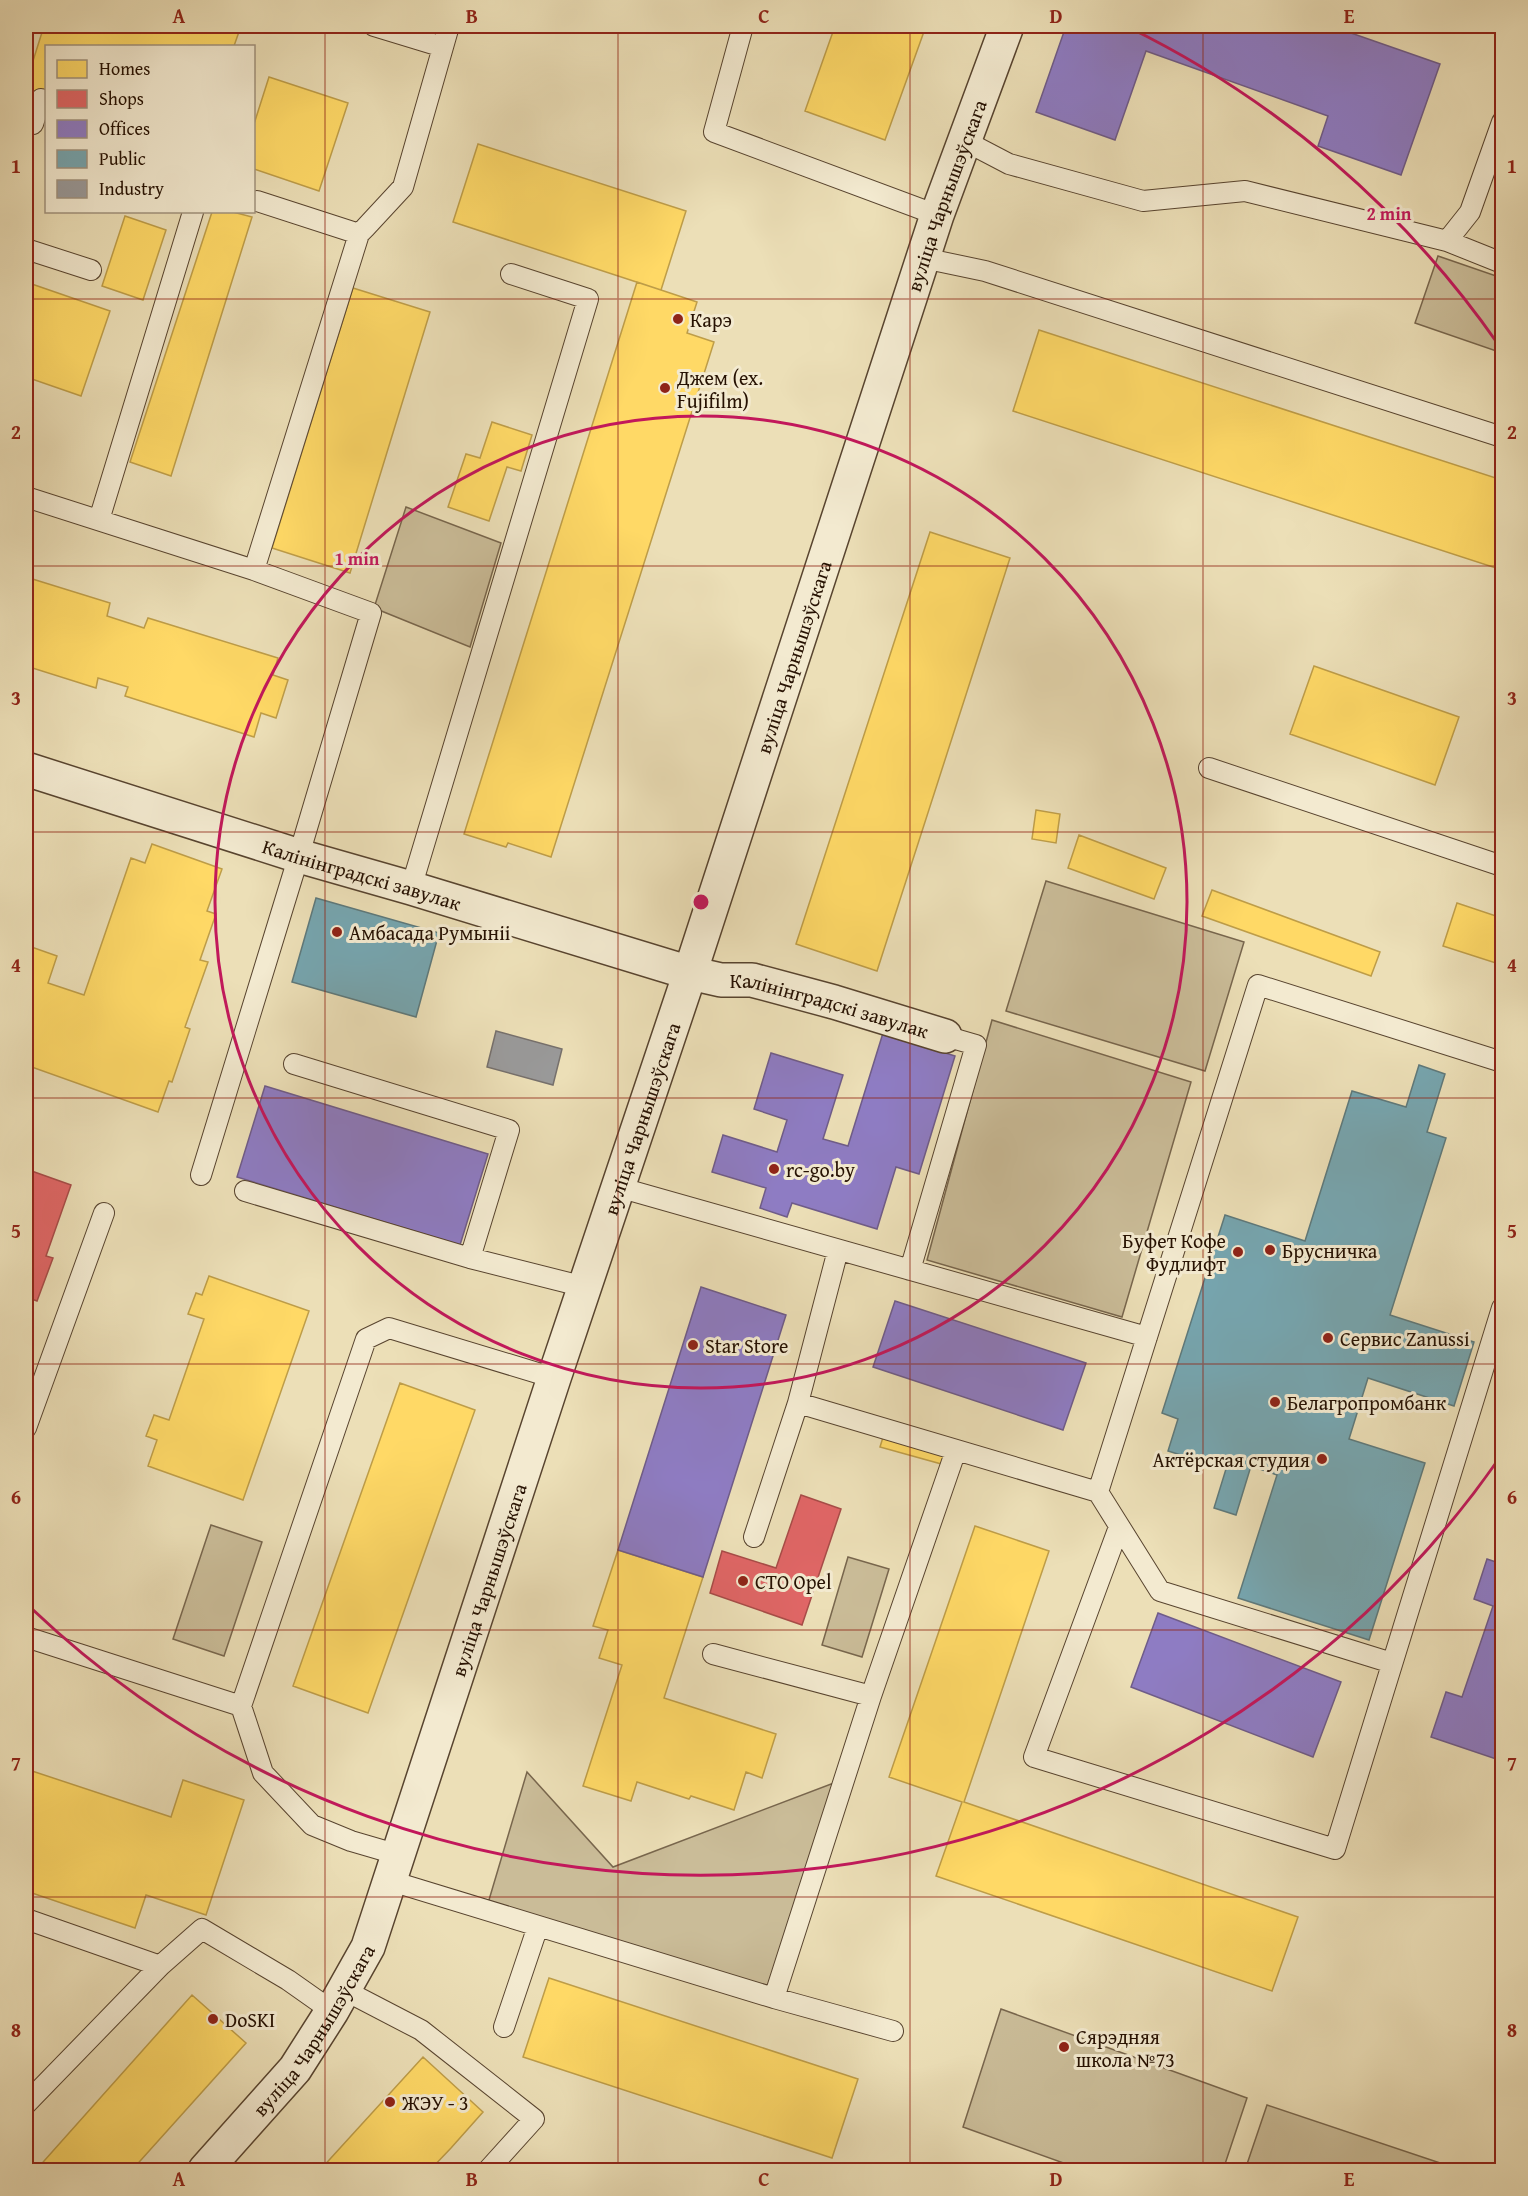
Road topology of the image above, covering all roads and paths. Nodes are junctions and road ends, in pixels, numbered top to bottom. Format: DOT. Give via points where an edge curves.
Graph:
graph roads {
  1 [pos="374,26"];
  2 [pos="449,26"];
  3 [pos="743,26"];
  4 [pos="1007,26"];
  5 [pos="443,47"];
  6 [pos="41,99"];
  7 [pos="26,122"];
  8 [pos="1503,122"];
  9 [pos="965,141"];
  10 [pos="257,201"];
  11 [pos="193,213"];
  12 [pos="937,214"];
  13 [pos="358,234"];
  14 [pos="1447,240"];
  15 [pos="26,249"];
  16 [pos="923,258"];
  17 [pos="1503,263"];
  18 [pos="91,270"];
  19 [pos="512,274"];
  20 [pos="1503,437"];
  21 [pos="26,497"];
  22 [pos="99,520"];
  23 [pos="254,570"];
  24 [pos="1209,768"];
  25 [pos="26,769"];
  26 [pos="299,856"];
  27 [pos="1503,866"];
  28 [pos="411,888"];
  29 [pos="690,973"];
  30 [pos="945,1036"];
  31 [pos="1503,1062"];
  32 [pos="294,1064"];
  33 [pos="201,1175"];
  34 [pos="618,1187"];
  35 [pos="245,1191"];
  36 [pos="104,1213"];
  37 [pos="838,1250"];
  38 [pos="470,1258"];
  39 [pos="910,1270"];
  40 [pos="585,1287"];
  41 [pos="1503,1308"];
  42 [pos="1147,1337"];
  43 [pos="1495,1360"];
  44 [pos="554,1378"];
  45 [pos="798,1403"];
  46 [pos="26,1428"];
  47 [pos="956,1450"];
  48 [pos="1098,1492"];
  49 [pos="1119,1527"];
  50 [pos="754,1537"];
  51 [pos="26,1637"];
  52 [pos="713,1654"];
  53 [pos="1392,1663"];
  54 [pos="871,1696"];
  55 [pos="241,1706"];
  56 [pos="395,1868"];
  57 [pos="26,1919"];
  58 [pos="538,1926"];
  59 [pos="160,1966"];
  60 [pos="774,1998"];
  61 [pos="338,2001"];
  62 [pos="504,2026"];
  63 [pos="893,2031"];
  64 [pos="26,2104"];
  65 [pos="205,2170"];
  66 [pos="488,2170"];
  1 -- 5 [label="lane"];
  2 -- 5 [label="lane"];
  3 -- 12 [label="lane" via="714,132"];
  4 -- 9 [label="street, вуліца Чарнышэўскага"];
  5 -- 13 [label="lane" via="403,187"];
  6 -- 7 [label="lane" via="33,124"];
  8 -- 14 [label="lane" via="1470,212"];
  9 -- 12 [label="street, вуліца Чарнышэўскага"];
  9 -- 14 [label="lane" via="1009,164 1143,201 1245,191"];
  10 -- 13 [label="lane"];
  11 -- 22 [label="lane"];
  12 -- 16 [label="street, вуліца Чарнышэўскага"];
  13 -- 23 [label="lane"];
  14 -- 17 [label="lane"];
  15 -- 18 [label="lane"];
  16 -- 20 [label="lane" via="985,271"];
  16 -- 29 [label="street, вуліца Чарнышэўскага"];
  19 -- 28 [label="lane" via="588,299"];
  21 -- 22 [label="lane"];
  22 -- 23 [label="lane"];
  23 -- 26 [label="lane" via="371,613"];
  24 -- 27 [label="lane"];
  25 -- 26 [label="street, Калінінградскі завулак"];
  26 -- 28 [label="street, Калінінградскі завулак"];
  26 -- 33 [label="lane"];
  28 -- 29 [label="street, Калінінградскі завулак"];
  29 -- 30 [label="street, Калінінградскі завулак" via="721,980 752,980"];
  29 -- 34 [label="street, вуліца Чарнышэўскага"];
  30 -- 39 [label="lane" via="976,1045"];
  31 -- 42 [label="lane" via="1258,985"];
  32 -- 38 [label="lane" via="509,1130"];
  34 -- 37 [label="lane"];
  34 -- 40 [label="street, вуліца Чарнышэўскага"];
  35 -- 38 [label="lane"];
  36 -- 46 [label="lane"];
  37 -- 39 [label="lane"];
  37 -- 45 [label="lane"];
  38 -- 40 [label="lane"];
  39 -- 42 [label="lane"];
  40 -- 44 [label="street, вуліца Чарнышэўскага"];
  41 -- 43 [label="lane"];
  42 -- 48 [label="lane"];
  43 -- 53 [label="lane"];
  44 -- 55 [label="lane" via="389,1328 366,1339"];
  44 -- 56 [label="street, вуліца Чарнышэўскага"];
  45 -- 47 [label="lane"];
  45 -- 50 [label="lane"];
  47 -- 48 [label="lane"];
  47 -- 54 [label="lane"];
  48 -- 49 [label="lane"];
  49 -- 53 [label="lane" via="1160,1591"];
  49 -- 53 [label="lane" via="1034,1757 1335,1849"];
  51 -- 55 [label="lane"];
  52 -- 54 [label="lane"];
  54 -- 60 [label="lane"];
  55 -- 56 [label="lane" via="262,1773 312,1825 351,1841"];
  56 -- 58 [label="lane"];
  56 -- 61 [label="street, вуліца Чарнышэўскага" via="368,1947"];
  57 -- 59 [label="lane"];
  58 -- 60 [label="lane"];
  58 -- 62 [label="lane"];
  59 -- 61 [label="lane" via="202,1929 288,1980"];
  59 -- 64 [label="lane"];
  60 -- 63 [label="lane"];
  61 -- 65 [label="street, вуліца Чарнышэўскага" via="295,2069"];
  61 -- 66 [label="lane" via="421,2030 534,2119"];
}
